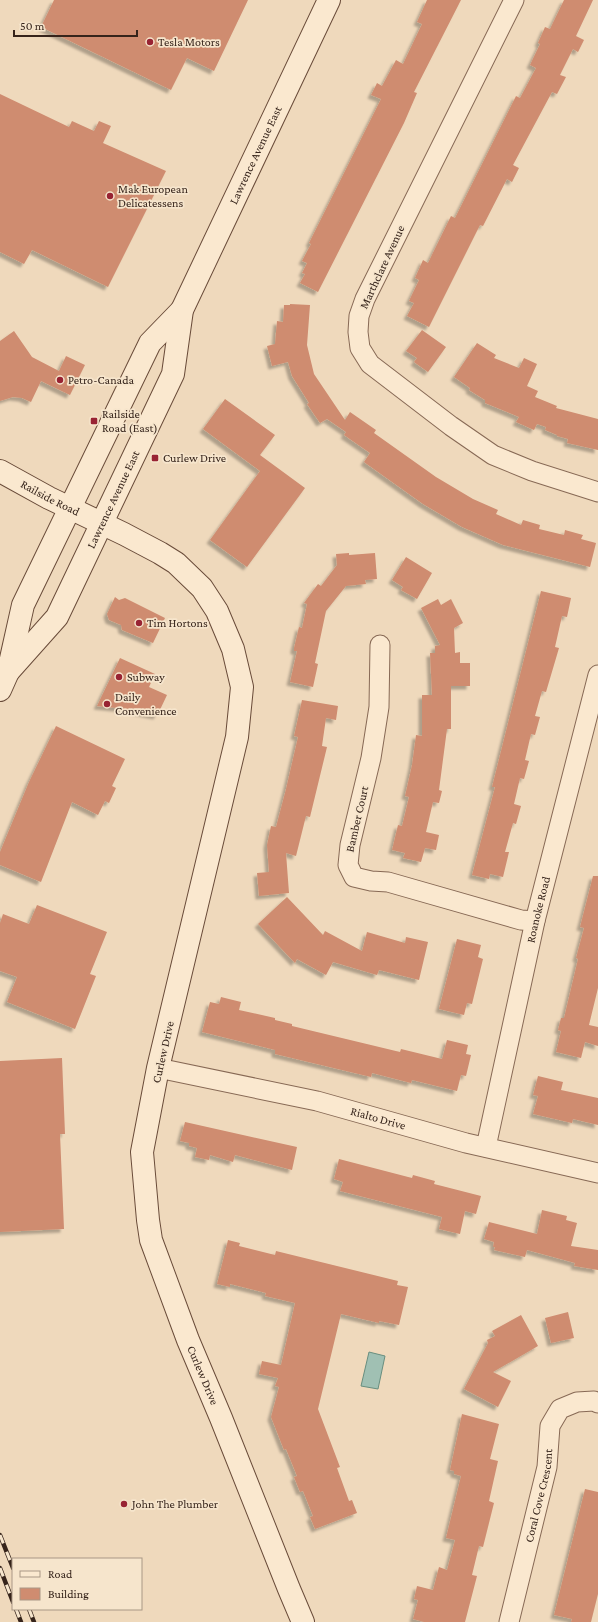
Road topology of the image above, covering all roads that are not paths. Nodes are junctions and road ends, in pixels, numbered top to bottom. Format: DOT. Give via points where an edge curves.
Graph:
graph roads {
  1 [pos="329,0"];
  2 [pos="514,0"];
  3 [pos="182,310"];
  4 [pos="0,471"];
  5 [pos="598,492"];
  6 [pos="70,508"];
  7 [pos="102,523"];
  8 [pos="380,645"];
  9 [pos="598,675"];
  10 [pos="4,681"];
  11 [pos="535,921"];
  12 [pos="158,1068"];
  13 [pos="486,1147"];
  14 [pos="598,1173"];
  15 [pos="598,1403"];
  16 [pos="303,1622"];
  17 [pos="509,1622"];
  1 -- 3 [label="street, Lawrence Avenue East"];
  2 -- 5 [label="street, Marthclare Avenue" via="364,299 358,327 360,348 370,364 493,455 532,471"];
  3 -- 6 [label="street, Lawrence Avenue East" via="150,342"];
  3 -- 7 [label="street, Lawrence Avenue East" via="173,374"];
  4 -- 6 [label="street, Railside Road"];
  6 -- 7 [label="street, Railside Road"];
  6 -- 10 [label="street, Lawrence Avenue East" via="23,605"];
  7 -- 10 [label="street, Lawrence Avenue East" via="56,617"];
  7 -- 12 [label="street, Curlew Drive" via="176,563 202,588 217,611 233,649 242,687 237,737"];
  8 -- 11 [label="street, Bamber Court" via="379,707 371,758 348,859 354,877 388,882 521,920"];
  9 -- 11 [label="street, Roanoke Road"];
  11 -- 13 [label="street, Roanoke Road"];
  12 -- 13 [label="street, Rialto Drive" via="317,1101"];
  12 -- 16 [label="street, Curlew Drive" via="142,1152 152,1240 188,1340"];
  13 -- 14 [label="street, Rialto Drive"];
  15 -- 17 [label="street, Coral Cove Crescent" via="576,1402 560,1409 550,1426 547,1467"];
}
